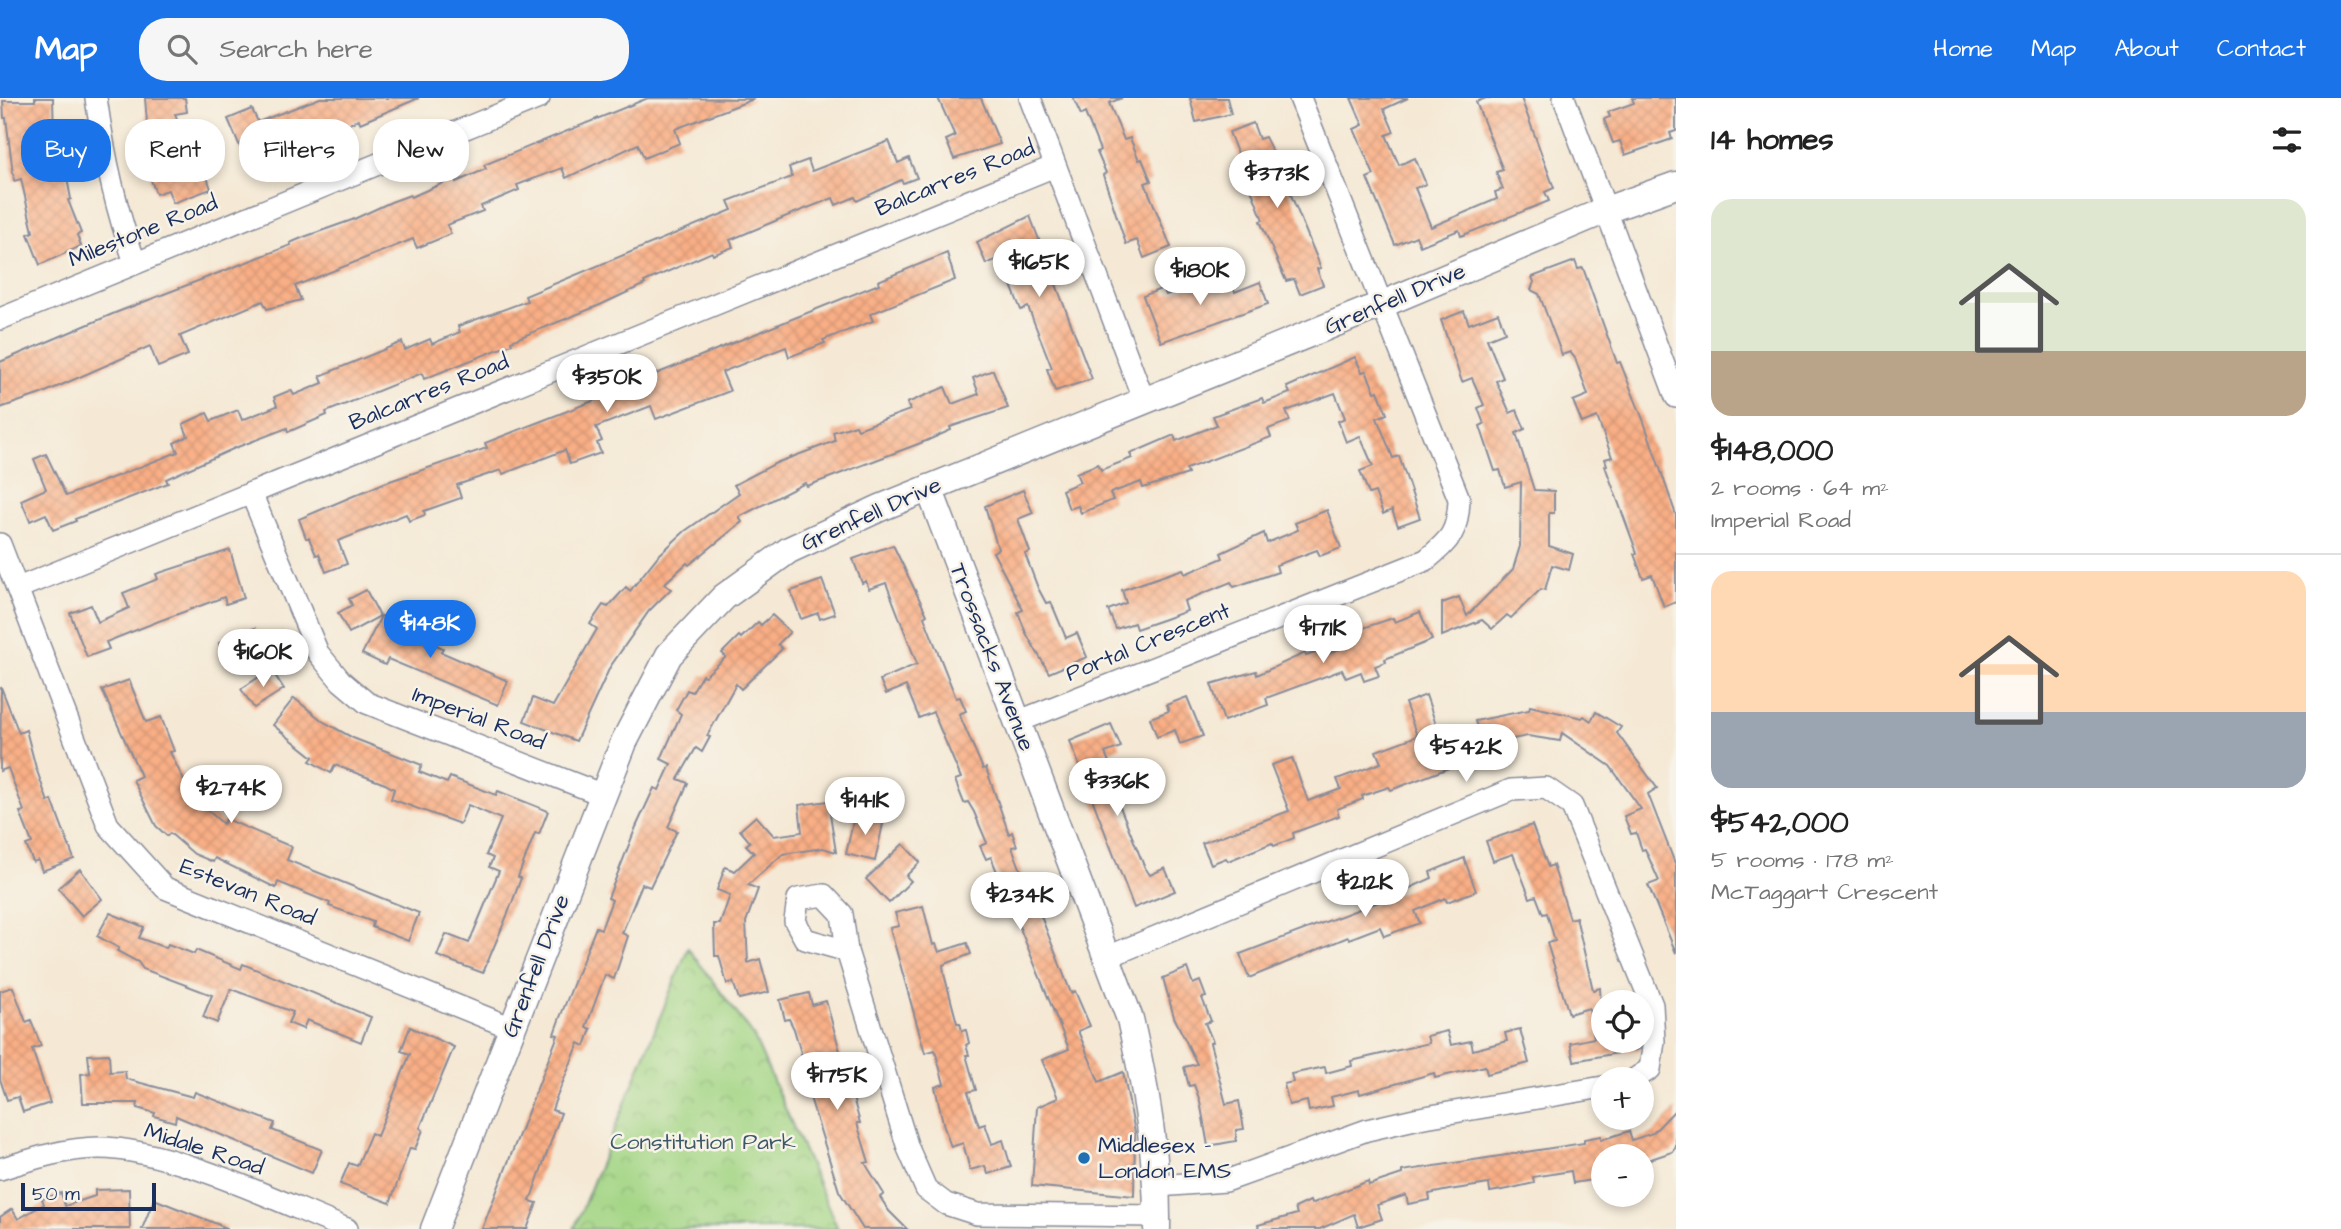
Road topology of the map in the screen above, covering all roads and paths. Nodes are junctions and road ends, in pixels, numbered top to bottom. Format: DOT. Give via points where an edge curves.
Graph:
graph roads {
  1 [pos="96,98"];
  2 [pos="539,98"];
  3 [pos="1030,98"];
  4 [pos="1300,98"];
  5 [pos="1564,98"];
  6 [pos="1055,166"];
  7 [pos="1676,185"];
  8 [pos="1606,210"];
  9 [pos="135,262"];
  10 [pos="1383,304"];
  11 [pos="0,319"];
  12 [pos="1676,397"];
  13 [pos="1144,401"];
  14 [pos="929,488"];
  15 [pos="251,493"];
  16 [pos="0,544"];
  17 [pos="18,588"];
  18 [pos="1017,722"];
  19 [pos="603,795"];
  20 [pos="847,951"];
  21 [pos="1105,958"];
  22 [pos="512,1028"];
  23 [pos="1650,1067"];
  24 [pos="1591,1089"];
  25 [pos="0,1169"];
  26 [pos="1158,1186"];
  27 [pos="1157,1223"];
  28 [pos="347,1229"];
  29 [pos="434,1229"];
  1 -- 9 [label="street" via="118,215"];
  2 -- 9 [label="street, Milestone Road"];
  3 -- 6 [label="street"];
  4 -- 10 [label="street, Portal Crescent"];
  5 -- 8 [label="street"];
  6 -- 13 [label="street"];
  6 -- 15 [label="street, Balcarres Road"];
  7 -- 8 [label="street, Grenfell Drive"];
  8 -- 10 [label="street, Grenfell Drive"];
  8 -- 12 [label="street"];
  9 -- 11 [label="street, Milestone Road"];
  10 -- 13 [label="street, Grenfell Drive"];
  10 -- 18 [label="street, Portal Crescent" via="1459,499 1459,521 1450,541 1426,560"];
  13 -- 14 [label="street, Grenfell Drive"];
  14 -- 18 [label="street, Trossacks Avenue"];
  14 -- 19 [label="street, Grenfell Drive" via="789,550 724,597 669,655 624,742"];
  15 -- 17 [label="street, Balcarres Road"];
  15 -- 19 [label="street, Imperial Road" via="318,653 341,681 367,703"];
  16 -- 17 [label="street, Estevan Road"];
  17 -- 22 [label="street, Estevan Road" via="108,825 165,888"];
  18 -- 21 [label="street, Trossacks Avenue"];
  19 -- 22 [label="street, Grenfell Drive"];
  20 -- 27 [label="street" via="908,1148 926,1189 946,1204 977,1214"];
  21 -- 23 [label="street" via="1511,790 1546,788 1572,806 1652,1006"];
  21 -- 26 [label="street, Trossacks Avenue" via="1130,1019"];
  22 -- 29 [label="street, Grenfell Drive"];
  24 -- 26 [label="street" via="1367,1130 1226,1181"];
  25 -- 28 [label="street, Midale Road" via="45,1155 99,1148 151,1155"];
  26 -- 27 [label="street, Trossacks Avenue"];
}
